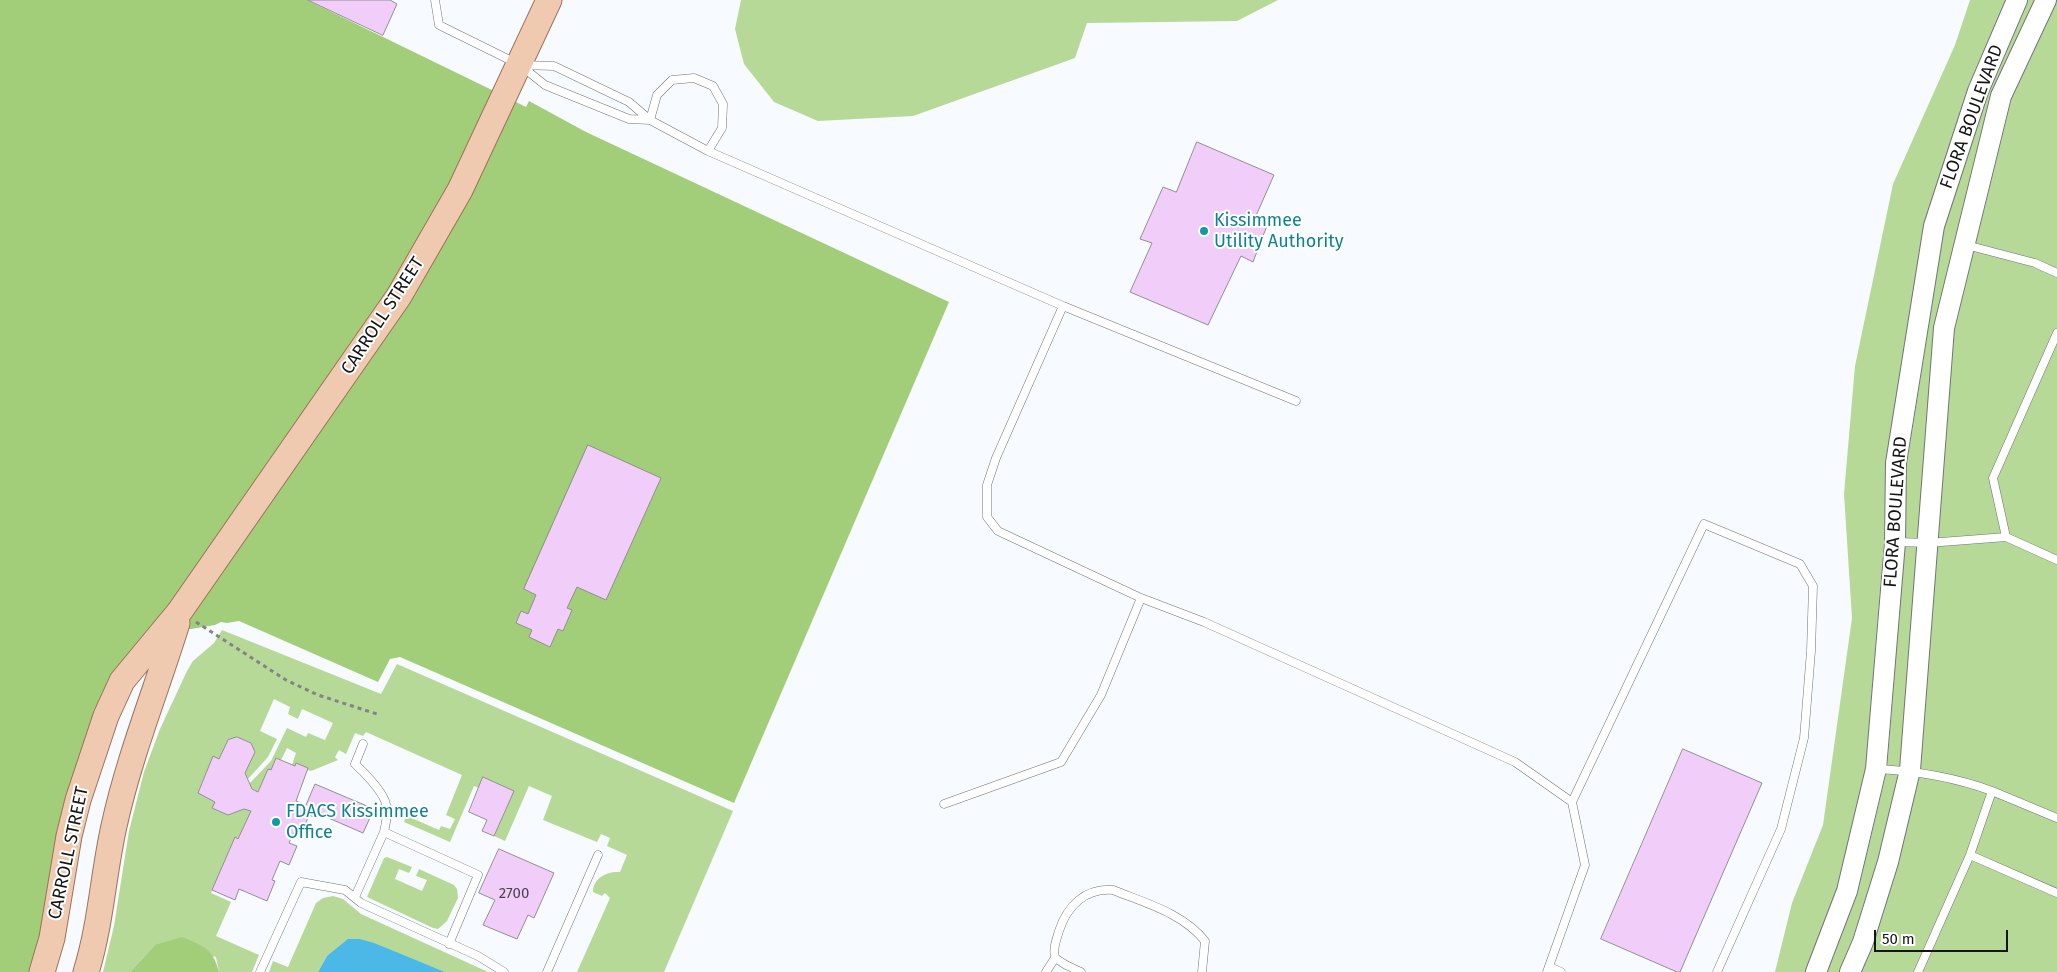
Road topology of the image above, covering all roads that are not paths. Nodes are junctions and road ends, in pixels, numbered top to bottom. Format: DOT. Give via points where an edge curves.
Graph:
graph roads {
  1 [pos="435,0"];
  2 [pos="549,0"];
  3 [pos="2017,0"];
  4 [pos="2046,0"];
  5 [pos="520,65"];
  6 [pos="650,120"];
  7 [pos="708,151"];
  8 [pos="1965,245"];
  9 [pos="2057,273"];
  10 [pos="1062,306"];
  11 [pos="2057,333"];
  12 [pos="1296,402"];
  13 [pos="2006,537"];
  14 [pos="1894,542"];
  15 [pos="1928,543"];
  16 [pos="2057,560"];
  17 [pos="1141,598"];
  18 [pos="180,611"];
  19 [pos="363,744"];
  20 [pos="1876,769"];
  21 [pos="1910,770"];
  22 [pos="1992,791"];
  23 [pos="1572,802"];
  24 [pos="944,804"];
  25 [pos="2057,818"];
  26 [pos="384,832"];
  27 [pos="598,855"];
  28 [pos="1970,855"];
  29 [pos="2057,893"];
  30 [pos="355,897"];
  31 [pos="449,944"];
  32 [pos="1055,958"];
  33 [pos="1548,970"];
  34 [pos="42,972"];
  35 [pos="86,972"];
  36 [pos="260,972"];
  37 [pos="504,972"];
  38 [pos="547,972"];
  39 [pos="1046,972"];
  40 [pos="1081,972"];
  41 [pos="1202,972"];
  42 [pos="1561,972"];
  43 [pos="1717,972"];
  44 [pos="1816,972"];
  45 [pos="1850,972"];
  46 [pos="1918,972"];
  1 -- 5 [label="lane" via="439,24"];
  2 -- 5 [label="main road, CARROLL STREET"];
  3 -- 14 [label="street, FLORA BOULEVARD" via="1978,91 1934,226 1896,463"];
  4 -- 8 [label="street, FLORA BOULEVARD" via="2001,96"];
  5 -- 6 [label="lane" via="545,85 629,119"];
  5 -- 6 [label="lane" via="554,66 629,102"];
  5 -- 18 [label="main road, CARROLL STREET" via="460,190 399,296"];
  6 -- 7 [label="lane"];
  6 -- 7 [label="lane" via="658,95 672,80 694,78 713,86 723,104 722,128"];
  7 -- 10 [label="lane"];
  8 -- 9 [label="lane" via="2034,263"];
  8 -- 15 [label="street, FLORA BOULEVARD" via="1944,328"];
  10 -- 12 [label="lane"];
  10 -- 17 [label="lane" via="996,458 987,485 987,516 998,530"];
  11 -- 13 [label="lane" via="1993,478"];
  13 -- 15 [label="lane"];
  13 -- 16 [label="lane"];
  14 -- 15 [label="lane"];
  14 -- 20 [label="street, FLORA BOULEVARD"];
  15 -- 21 [label="street, FLORA BOULEVARD"];
  17 -- 23 [label="lane" via="1204,622 1515,762"];
  17 -- 24 [label="lane" via="1101,694 1061,762"];
  18 -- 34 [label="main road, CARROLL STREET" via="122,682 106,716 78,800 52,938"];
  18 -- 35 [label="main road, CARROLL STREET" via="126,776"];
  19 -- 26 [label="lane" via="355,764 385,801 388,818"];
  20 -- 21 [label="lane"];
  20 -- 44 [label="street, FLORA BOULEVARD" via="1848,891"];
  21 -- 22 [label="lane" via="1964,781"];
  21 -- 45 [label="street, FLORA BOULEVARD" via="1888,862"];
  22 -- 25 [label="lane"];
  22 -- 28 [label="lane"];
  23 -- 33 [label="lane" via="1585,865"];
  23 -- 43 [label="lane" via="1704,524 1800,564 1813,586 1804,738 1780,829"];
  26 -- 30 [label="lane"];
  26 -- 31 [label="lane" via="478,875"];
  27 -- 38 [label="lane"];
  28 -- 29 [label="lane"];
  28 -- 46 [label="lane"];
  30 -- 31 [label="lane"];
  30 -- 36 [label="lane" via="345,890 301,882"];
  31 -- 37 [label="lane"];
  32 -- 39 [label="lane"];
  32 -- 40 [label="lane"];
  32 -- 41 [label="lane" via="1053,949 1069,909 1079,899 1104,889 1185,921 1197,931 1205,941"];
  33 -- 42 [label="lane"];
}
